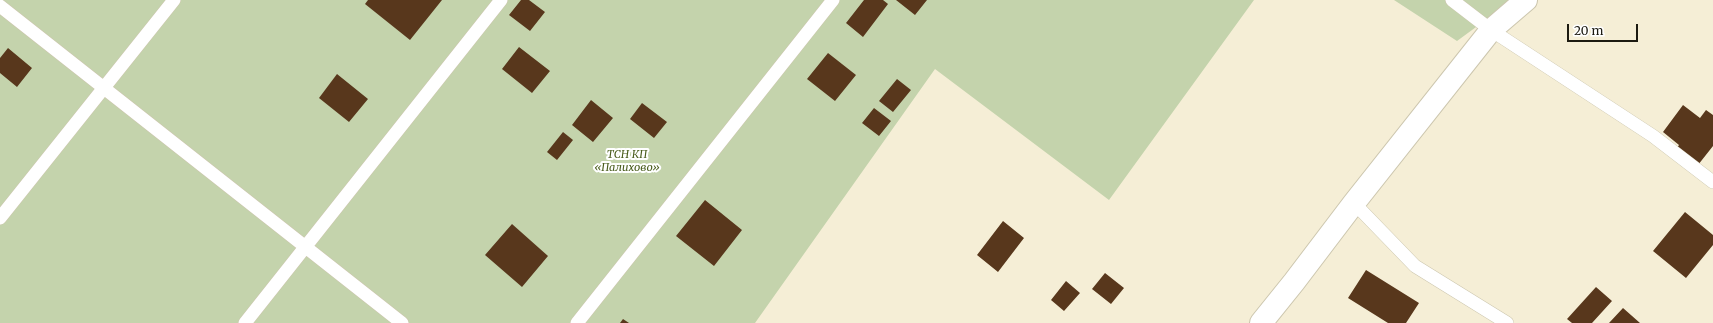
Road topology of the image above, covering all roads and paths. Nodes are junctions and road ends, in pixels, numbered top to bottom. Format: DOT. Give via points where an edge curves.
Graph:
graph roads {
  1 [pos="174,0"];
  2 [pos="501,0"];
  3 [pos="833,0"];
  4 [pos="1452,0"];
  5 [pos="1526,0"];
  6 [pos="0,6"];
  7 [pos="1491,30"];
  8 [pos="104,89"];
  9 [pos="1713,182"];
  10 [pos="1354,203"];
  11 [pos="0,218"];
  12 [pos="306,246"];
  13 [pos="245,323"];
  14 [pos="402,323"];
  15 [pos="577,323"];
  16 [pos="1261,323"];
  17 [pos="1507,323"];
  1 -- 8 [label="lane"];
  2 -- 12 [label="lane"];
  3 -- 15 [label="lane"];
  4 -- 7 [label="lane"];
  5 -- 7 [label="street"];
  6 -- 8 [label="lane"];
  7 -- 9 [label="lane" via="1653,136"];
  7 -- 10 [label="street"];
  8 -- 11 [label="lane"];
  8 -- 12 [label="lane"];
  10 -- 16 [label="street"];
  10 -- 17 [label="lane" via="1415,266"];
  12 -- 13 [label="lane"];
  12 -- 14 [label="lane"];
}
